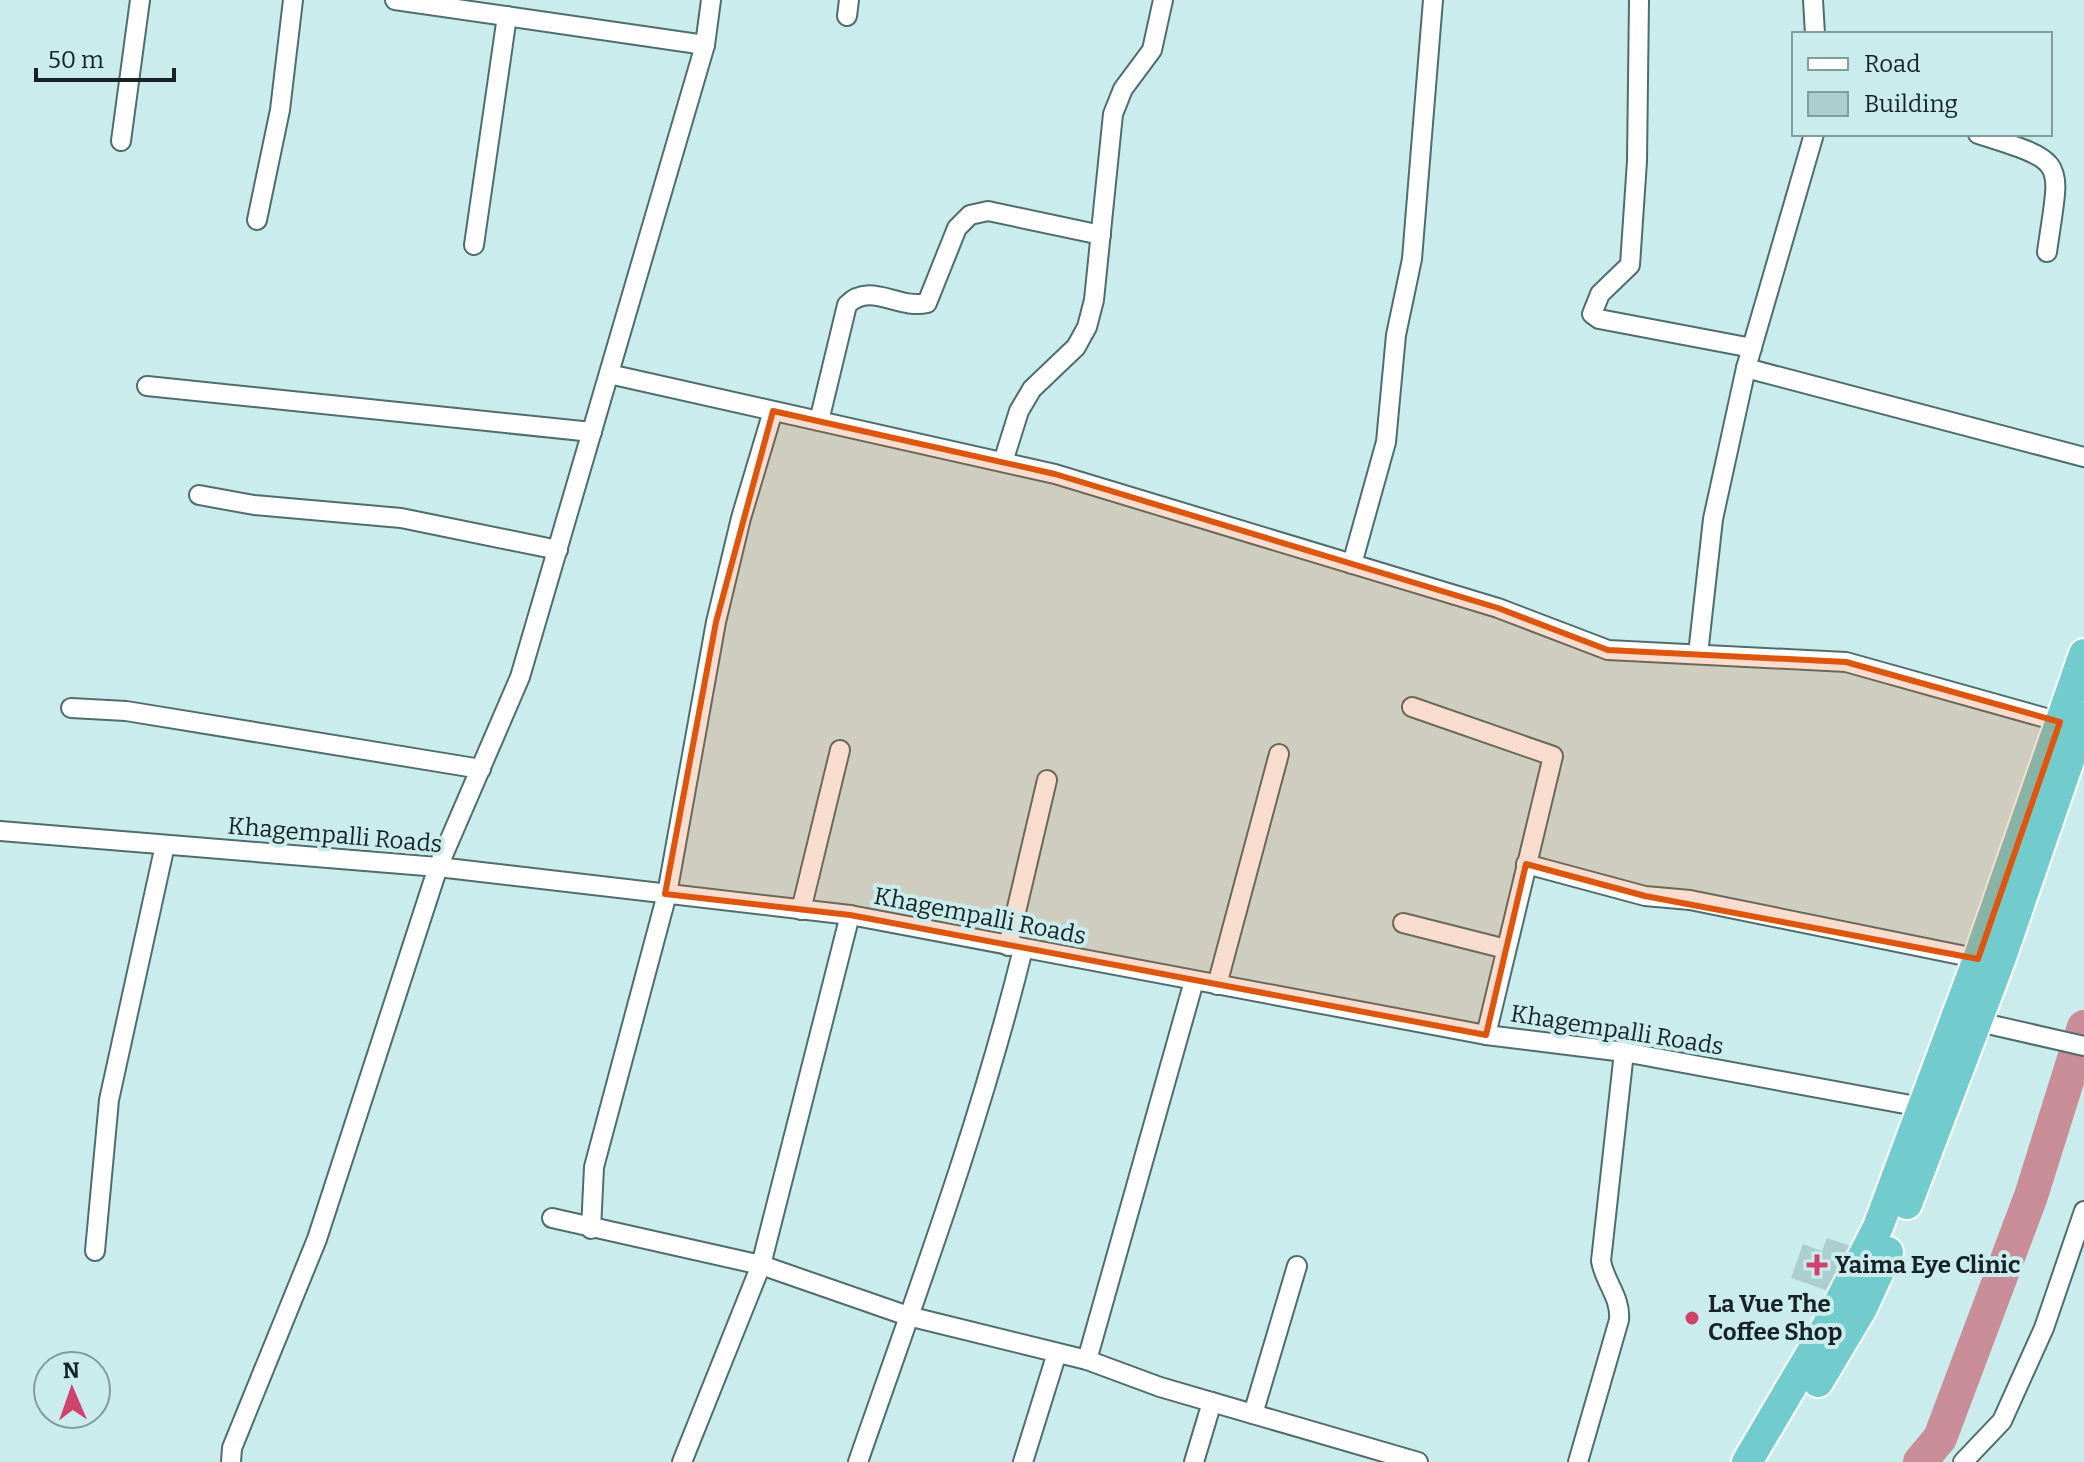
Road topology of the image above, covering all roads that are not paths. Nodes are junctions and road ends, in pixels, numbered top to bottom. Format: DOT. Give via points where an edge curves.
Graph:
graph roads {
  1 [pos="140,0"];
  2 [pos="293,0"];
  3 [pos="395,0"];
  4 [pos="711,0"];
  5 [pos="1163,0"];
  6 [pos="1433,0"];
  7 [pos="1639,0"];
  8 [pos="1813,0"];
  9 [pos="507,16"];
  10 [pos="1815,32"];
  11 [pos="705,45"];
  12 [pos="1813,136"];
  13 [pos="1984,136"];
  14 [pos="121,141"];
  15 [pos="257,220"];
  16 [pos="1101,235"];
  17 [pos="474,245"];
  18 [pos="2047,252"];
  19 [pos="1752,348"];
  20 [pos="1746,368"];
  21 [pos="609,374"];
  22 [pos="147,386"];
  23 [pos="773,411"];
  24 [pos="819,421"];
  25 [pos="592,432"];
  26 [pos="2084,457"];
  27 [pos="1003,462"];
  28 [pos="199,495"];
  29 [pos="558,550"];
  30 [pos="1352,564"];
  31 [pos="1698,654"];
  32 [pos="2084,654"];
  33 [pos="1412,707"];
  34 [pos="71,708"];
  35 [pos="2072,719"];
  36 [pos="840,750"];
  37 [pos="1279,754"];
  38 [pos="481,769"];
  39 [pos="1047,780"];
  40 [pos="0,831"];
  41 [pos="165,845"];
  42 [pos="1526,864"];
  43 [pos="438,867"];
  44 [pos="665,894"];
  45 [pos="801,910"];
  46 [pos="850,915"];
  47 [pos="1403,923"];
  48 [pos="1016,948"];
  49 [pos="1506,949"];
  50 [pos="1988,961"];
  51 [pos="1194,981"];
  52 [pos="1217,985"];
  53 [pos="1966,1019"];
  54 [pos="1486,1035"];
  55 [pos="2084,1046"];
  56 [pos="1624,1052"];
  57 [pos="1932,1109"];
  58 [pos="2084,1211"];
  59 [pos="552,1218"];
  60 [pos="591,1229"];
  61 [pos="95,1251"];
  62 [pos="761,1265"];
  63 [pos="1297,1266"];
  64 [pos="908,1316"];
  65 [pos="1056,1356"];
  66 [pos="1087,1360"];
  67 [pos="1212,1402"];
  68 [pos="1253,1414"];
  69 [pos="1374,1456"];
  70 [pos="231,1462"];
  71 [pos="682,1462"];
  72 [pos="858,1462"];
  73 [pos="1023,1462"];
  74 [pos="1194,1462"];
  75 [pos="1418,1462"];
  76 [pos="1578,1462"];
  77 [pos="1747,1462"];
  78 [pos="1771,1462"];
  79 [pos="1963,1462"];
  1 -- 14 [label="street"];
  2 -- 15 [label="street" via="280,110"];
  3 -- 9 [label="street"];
  4 -- 11 [label="street"];
  5 -- 16 [label="street" via="1152,50 1123,89 1113,114"];
  6 -- 30 [label="street" via="1412,259 1396,335 1386,442"];
  7 -- 19 [label="street" via="1630,265 1600,294 1592,314"];
  8 -- 10 [label="street"];
  9 -- 11 [label="street"];
  9 -- 17 [label="street"];
  11 -- 21 [label="street"];
  12 -- 19 [label="street"];
  13 -- 18 [label="street" via="2037,153 2050,163 2057,180"];
  16 -- 24 [label="street" via="988,211 970,215 957,228 927,303 912,307 871,294 856,295 847,305"];
  16 -- 27 [label="street" via="1087,327 1076,347 1025,400"];
  19 -- 20 [label="street"];
  20 -- 26 [label="street"];
  20 -- 31 [label="street" via="1713,519"];
  21 -- 23 [label="street"];
  21 -- 25 [label="street"];
  22 -- 25 [label="street"];
  23 -- 24 [label="street"];
  23 -- 44 [label="street" via="716,622"];
  24 -- 27 [label="street"];
  25 -- 29 [label="street"];
  27 -- 30 [label="street"];
  28 -- 29 [label="street" via="401,518"];
  29 -- 38 [label="street" via="520,677"];
  30 -- 31 [label="street" via="1498,608 1608,650"];
  31 -- 35 [label="street" via="1846,662"];
  32 -- 35 [label="highway"];
  33 -- 42 [label="street" via="1553,756"];
  34 -- 38 [label="street" via="126,711"];
  35 -- 50 [label="highway"];
  36 -- 45 [label="street"];
  37 -- 52 [label="street"];
  38 -- 43 [label="street"];
  39 -- 48 [label="street"];
  40 -- 41 [label="street, Khagempalli Roads"];
  41 -- 43 [label="street, Khagempalli Roads"];
  41 -- 61 [label="street" via="109,1100"];
  42 -- 49 [label="street"];
  42 -- 50 [label="street" via="1645,896 1690,900"];
  43 -- 44 [label="street, Khagempalli Roads"];
  43 -- 70 [label="street" via="317,1239 232,1448"];
  44 -- 45 [label="street, Khagempalli Roads"];
  44 -- 60 [label="street" via="594,1167"];
  45 -- 46 [label="street, Khagempalli Roads"];
  46 -- 48 [label="street, Khagempalli Roads"];
  46 -- 62 [label="street"];
  47 -- 49 [label="street"];
  48 -- 51 [label="street, Khagempalli Roads"];
  48 -- 64 [label="street" via="997,1056"];
  49 -- 54 [label="street"];
  50 -- 53 [label="highway"];
  51 -- 52 [label="street, Khagempalli Roads"];
  51 -- 66 [label="street"];
  52 -- 54 [label="street, Khagempalli Roads"];
  53 -- 55 [label="street"];
  53 -- 57 [label="highway"];
  54 -- 56 [label="street, Khagempalli Roads"];
  56 -- 57 [label="street, Khagempalli Roads"];
  56 -- 76 [label="street" via="1601,1261 1620,1309 1619,1320"];
  57 -- 77 [label="highway" via="1855,1274"];
  57 -- 78 [label="highway" via="1890,1250"];
  58 -- 79 [label="street" via="2044,1328 2002,1421"];
  59 -- 60 [label="street"];
  60 -- 62 [label="street"];
  62 -- 64 [label="street"];
  62 -- 71 [label="street"];
  63 -- 68 [label="street"];
  64 -- 65 [label="street"];
  64 -- 72 [label="street"];
  65 -- 66 [label="street"];
  65 -- 73 [label="street"];
  66 -- 67 [label="street"];
  67 -- 68 [label="street"];
  67 -- 74 [label="street"];
  68 -- 69 [label="street"];
  69 -- 75 [label="street"];
}
